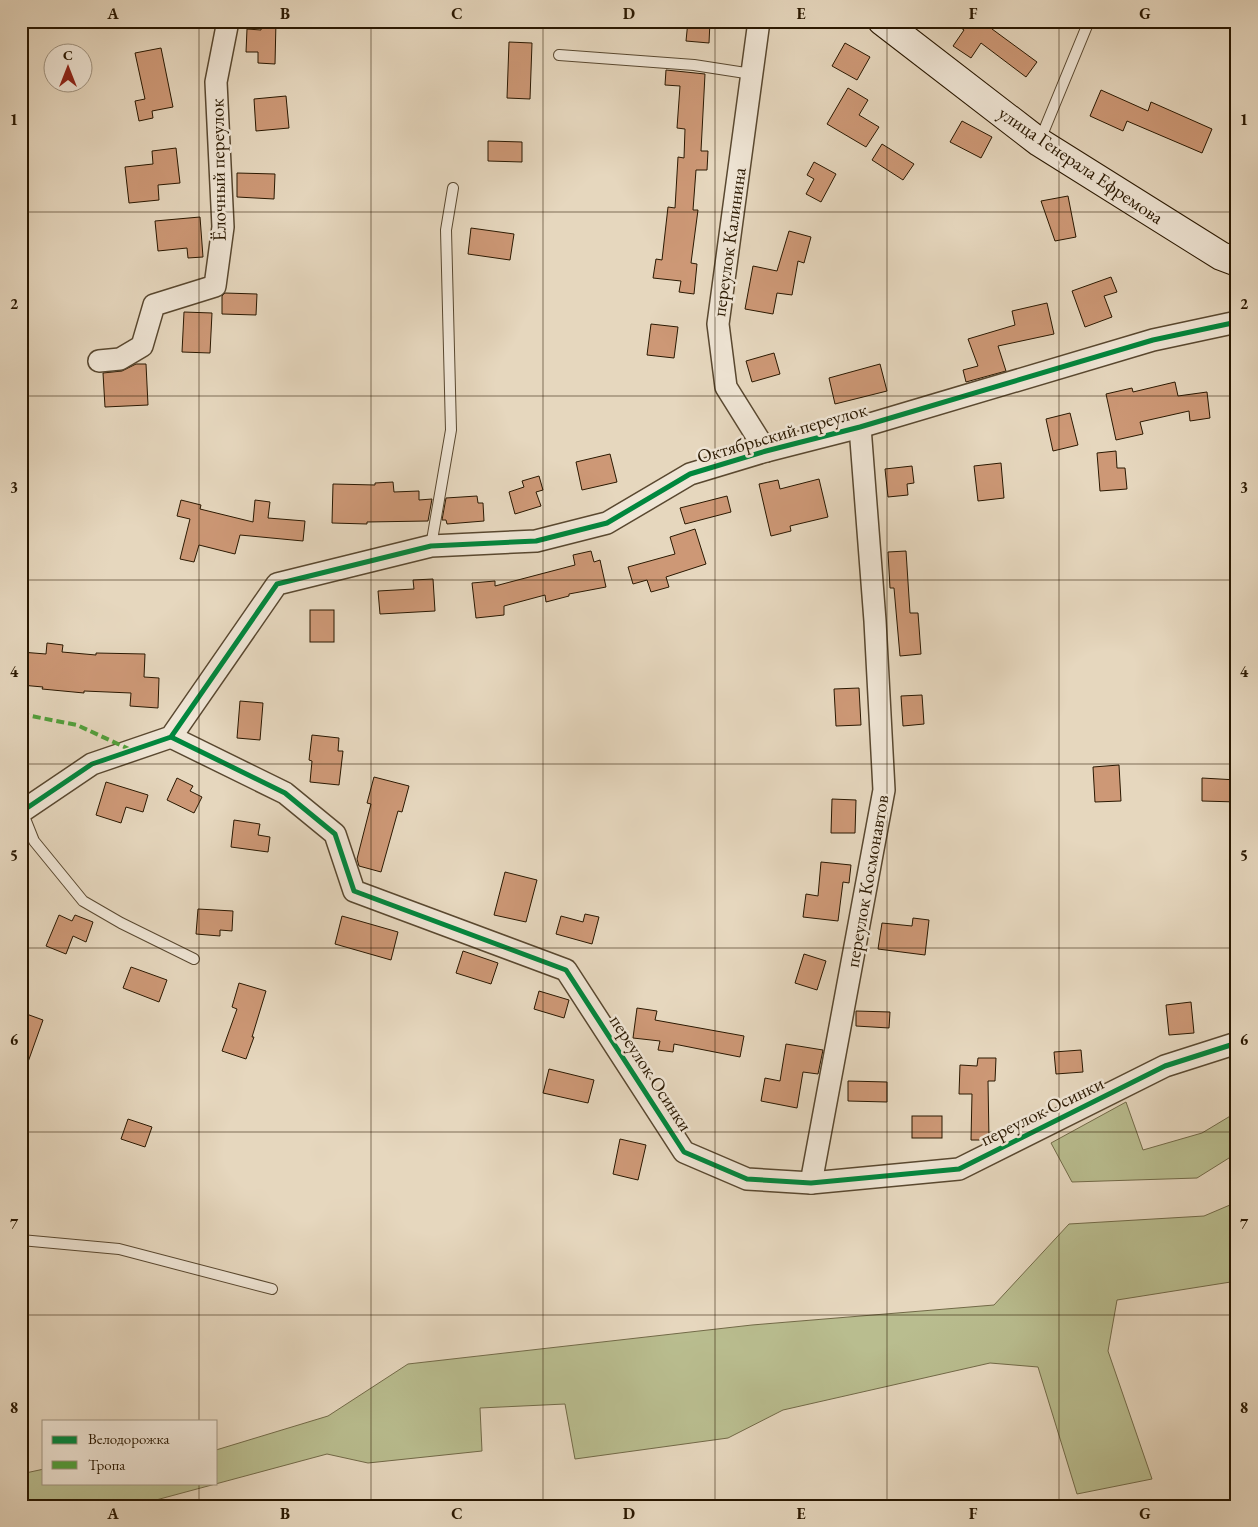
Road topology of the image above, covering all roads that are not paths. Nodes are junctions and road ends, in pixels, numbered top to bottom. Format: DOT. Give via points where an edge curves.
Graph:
graph roads {
  1 [pos="228,21"];
  2 [pos="759,21"];
  3 [pos="882,21"];
  4 [pos="1089,21"];
  5 [pos="559,55"];
  6 [pos="752,74"];
  7 [pos="1039,142"];
  8 [pos="453,188"];
  9 [pos="1237,262"];
  10 [pos="1237,322"];
  11 [pos="99,361"];
  12 [pos="860,427"];
  13 [pos="766,452"];
  14 [pos="432,546"];
  15 [pos="171,737"];
  16 [pos="22,811"];
  17 [pos="194,959"];
  18 [pos="1237,1043"];
  19 [pos="812,1183"];
  20 [pos="21,1240"];
  21 [pos="272,1289"];
  1 -- 11 [label="street, Ёлочный переулок" via="216,82 223,227 215,286 154,305 142,346 120,359"];
  2 -- 6 [label="street, переулок Калинина"];
  3 -- 7 [label="street, улица Генерала Ефремова"];
  4 -- 7 [label="lane"];
  5 -- 6 [label="lane" via="694,65"];
  6 -- 13 [label="street, переулок Калинина" via="718,324 726,387"];
  7 -- 9 [label="street, улица Генерала Ефремова" via="1221,256"];
  8 -- 14 [label="lane" via="446,230 451,430"];
  10 -- 12 [label="street, Октябрьский переулок" via="1153,340"];
  12 -- 13 [label="street, Октябрьский переулок"];
  12 -- 19 [label="street, переулок Космонавтов" via="884,790"];
  13 -- 14 [label="street, Октябрьский переулок" via="690,474 607,523 536,541"];
  14 -- 15 [label="street, Октябрьский переулок" via="277,584"];
  15 -- 16 [label="street" via="92,764"];
  15 -- 19 [label="street, переулок Осинки" via="285,792 328,828 334,834 354,891 566,970 684,1152 748,1179"];
  16 -- 17 [label="lane" via="34,841 83,900"];
  18 -- 19 [label="street, переулок Осинки" via="1165,1066 959,1169"];
  20 -- 21 [label="lane" via="119,1250"];
}
